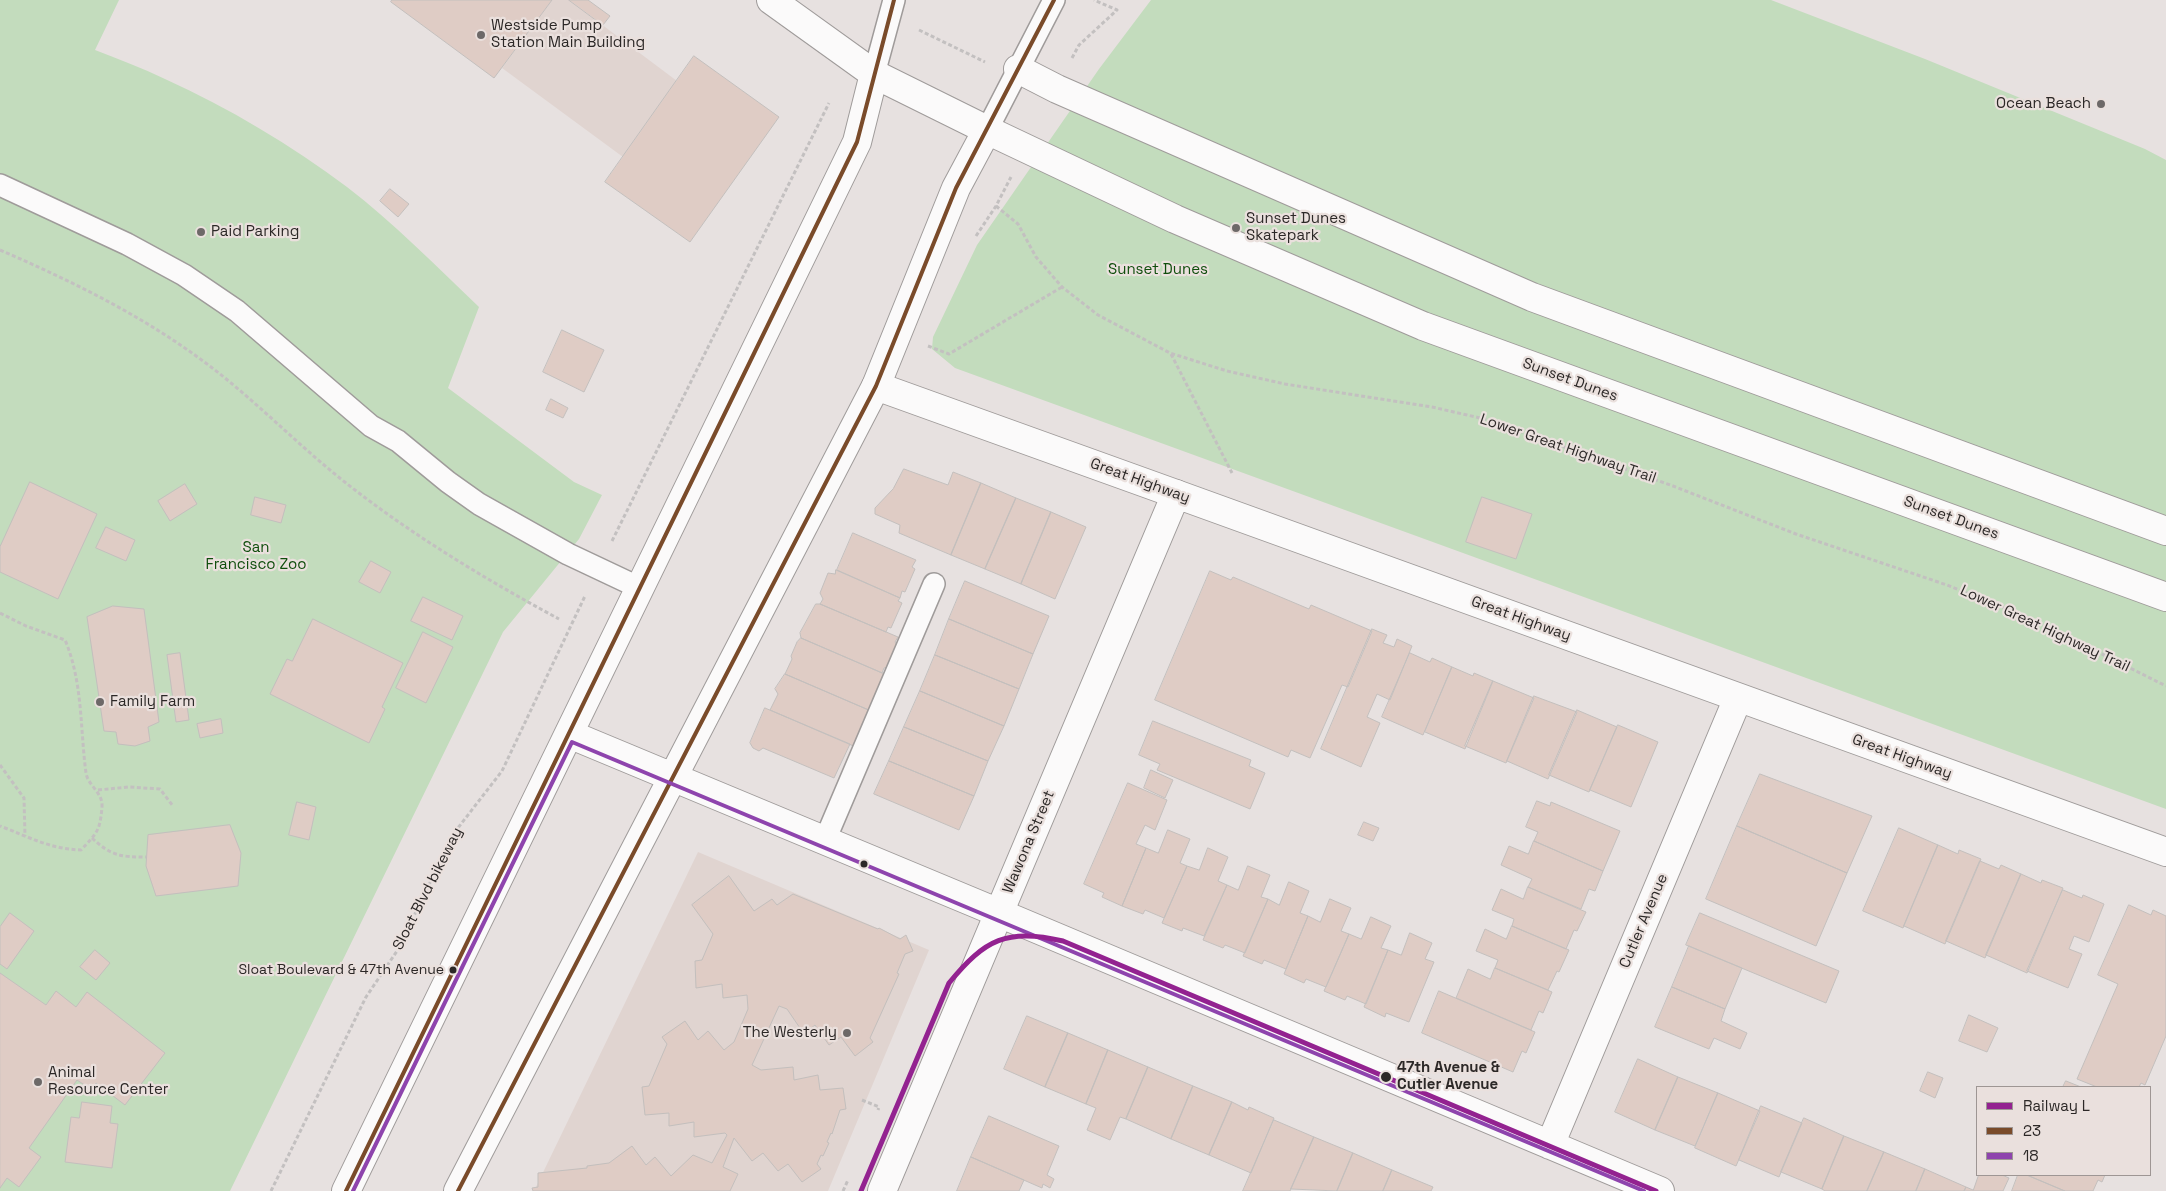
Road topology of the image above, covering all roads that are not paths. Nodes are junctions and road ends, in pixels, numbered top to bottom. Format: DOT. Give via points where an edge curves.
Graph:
graph roads {
  1 [pos="771,0"];
  2 [pos="1054,0"];
  3 [pos="894,1"];
  4 [pos="1018,69"];
  5 [pos="874,74"];
  6 [pos="987,130"];
  7 [pos="0,185"];
  8 [pos="876,386"];
  9 [pos="1176,494"];
  10 [pos="2166,531"];
  11 [pos="934,584"];
  12 [pos="640,588"];
  13 [pos="2166,596"];
  14 [pos="1738,698"];
  15 [pos="569,734"];
  16 [pos="673,777"];
  17 [pos="824,840"];
  18 [pos="2166,852"];
  19 [pos="999,913"];
  20 [pos="1550,1145"];
  21 [pos="346,1191"];
  22 [pos="458,1191"];
  23 [pos="882,1191"];
  24 [pos="1660,1191"];
  1 -- 5 [label="street"];
  2 -- 4 [label="lane"];
  3 -- 5 [label="lane"];
  4 -- 6 [label="lane"];
  4 -- 10 [label="street" via="1532,297"];
  5 -- 6 [label="street"];
  5 -- 12 [label="street" via="858,142"];
  6 -- 8 [label="street" via="956,188"];
  6 -- 13 [label="street, Sunset Dunes" via="1175,219 1423,326"];
  7 -- 12 [label="lane" via="127,244 184,275 245,317 371,426 398,441 479,504 568,554"];
  8 -- 9 [label="street, Great Highway"];
  8 -- 16 [label="street"];
  9 -- 14 [label="street, Great Highway"];
  9 -- 19 [label="street, Wawona Street"];
  11 -- 17 [label="lane"];
  12 -- 15 [label="street"];
  14 -- 18 [label="street, Great Highway"];
  14 -- 20 [label="street, Cutler Avenue"];
  15 -- 16 [label="street"];
  15 -- 21 [label="street"];
  16 -- 17 [label="street"];
  16 -- 22 [label="street"];
  17 -- 19 [label="street"];
  19 -- 20 [label="street"];
  19 -- 23 [label="street, Wawona Street"];
  20 -- 24 [label="street"];
}
